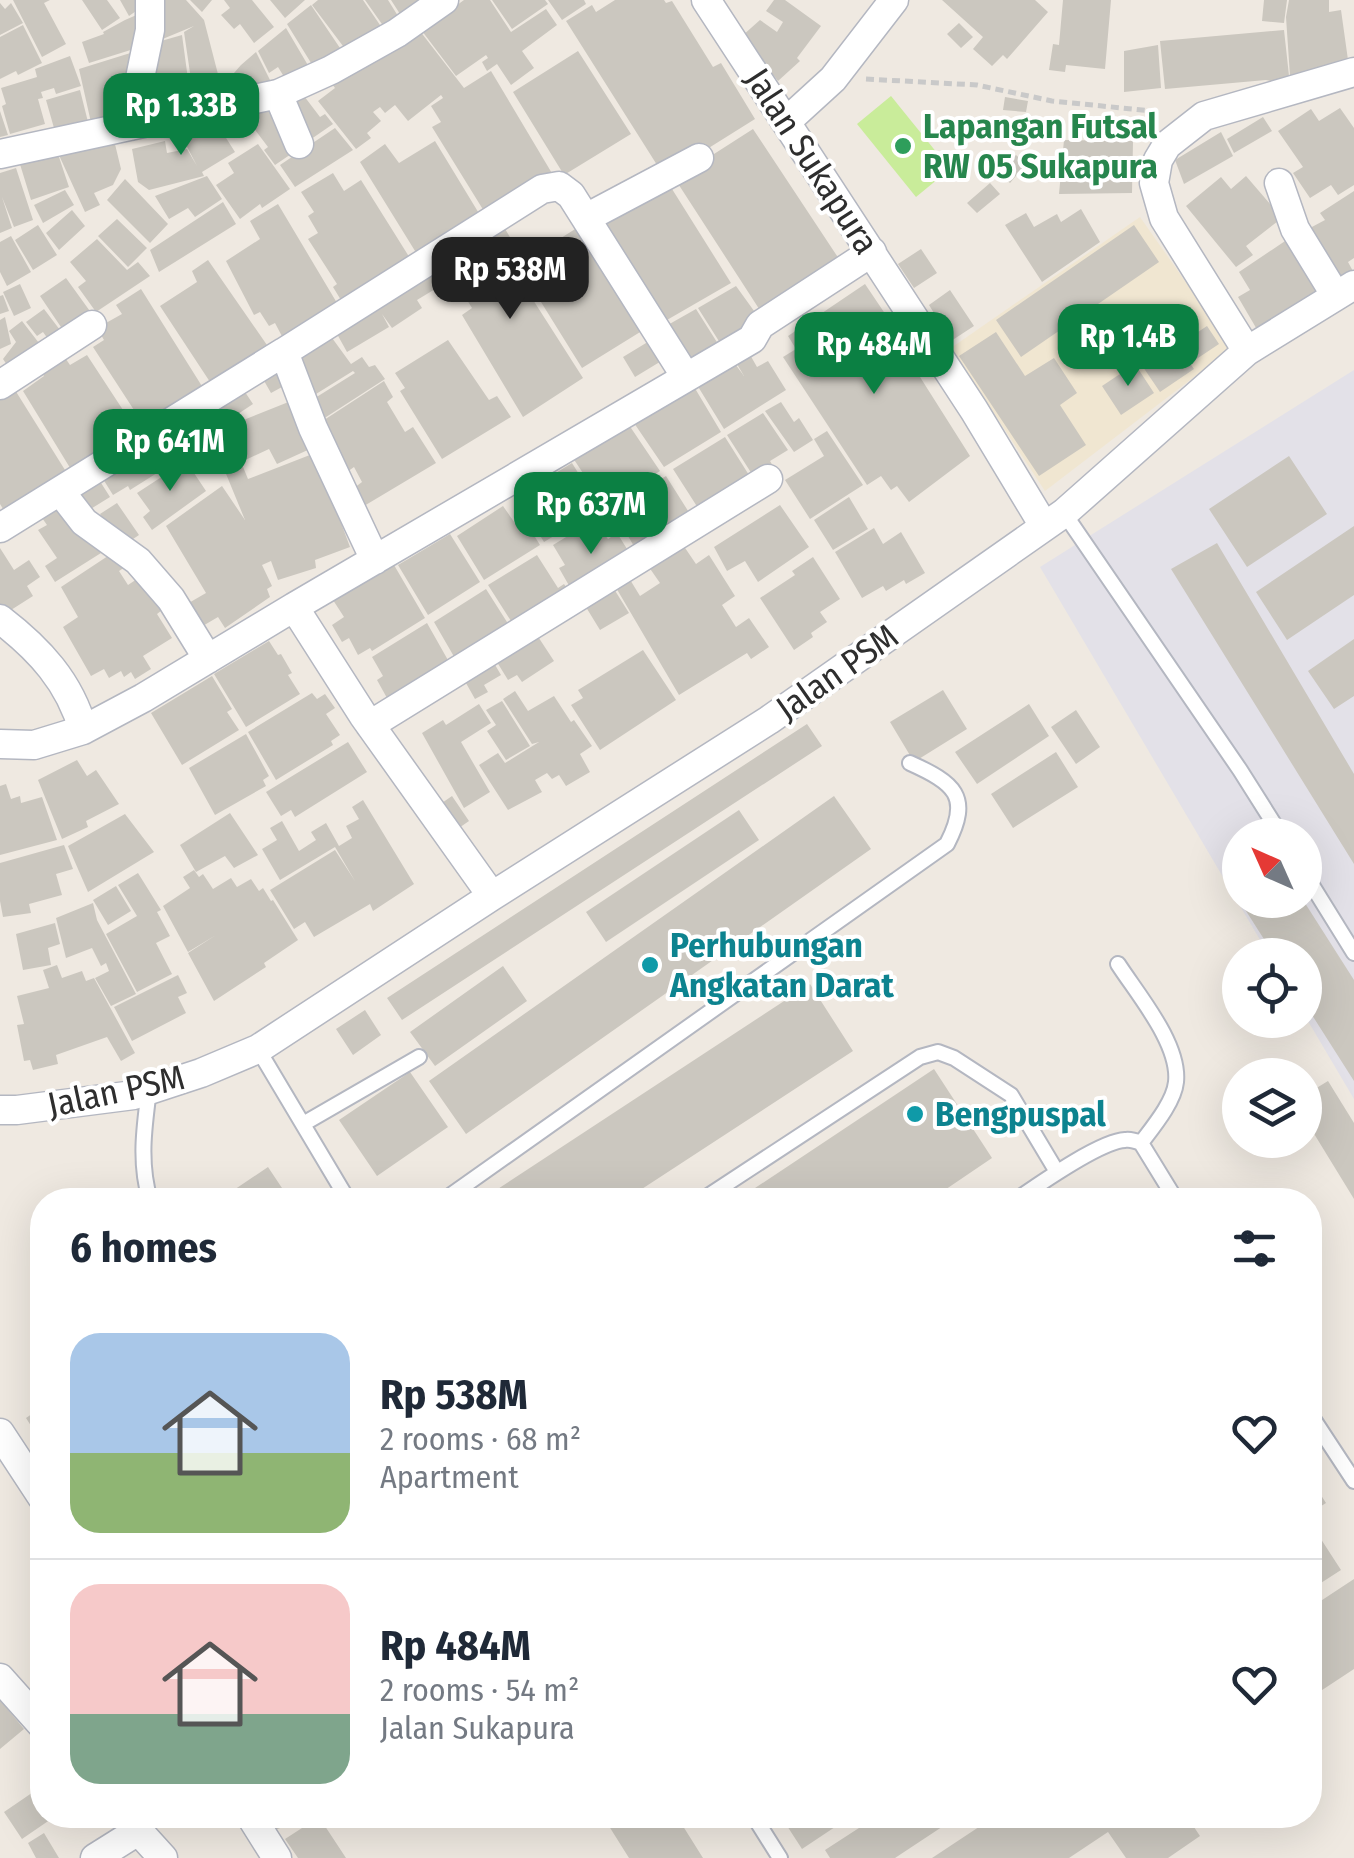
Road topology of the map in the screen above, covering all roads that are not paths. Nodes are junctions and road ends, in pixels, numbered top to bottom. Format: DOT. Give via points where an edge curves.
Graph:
graph roads {
  1 [pos="150,0"];
  2 [pos="444,0"];
  3 [pos="706,0"];
  4 [pos="894,0"];
  5 [pos="1354,72"];
  6 [pos="278,94"];
  7 [pos="787,121"];
  8 [pos="130,126"];
  9 [pos="299,144"];
  10 [pos="0,154"];
  11 [pos="699,158"];
  12 [pos="1279,183"];
  13 [pos="586,218"];
  14 [pos="872,252"];
  15 [pos="1345,290"];
  16 [pos="92,325"];
  17 [pos="1247,351"];
  18 [pos="284,352"];
  19 [pos="686,377"];
  20 [pos="0,385"];
  21 [pos="768,480"];
  22 [pos="60,491"];
  23 [pos="1054,520"];
  24 [pos="0,528"];
  25 [pos="375,560"];
  26 [pos="294,607"];
  27 [pos="0,620"];
  28 [pos="208,659"];
  29 [pos="370,725"];
  30 [pos="82,730"];
  31 [pos="0,744"];
  32 [pos="910,763"];
  33 [pos="1269,818"];
  34 [pos="492,896"];
  35 [pos="1322,901"];
  36 [pos="1354,952"];
  37 [pos="1118,964"];
  38 [pos="258,1050"];
  39 [pos="419,1057"];
  40 [pos="149,1090"];
  41 [pos="0,1110"];
  42 [pos="303,1124"];
  43 [pos="1141,1142"];
  44 [pos="1057,1172"];
  45 [pos="147,1188"];
  46 [pos="341,1188"];
  47 [pos="461,1188"];
  48 [pos="720,1188"];
  49 [pos="1034,1188"];
  50 [pos="1169,1188"];
  51 [pos="1322,1433"];
  52 [pos="0,1434"];
  53 [pos="30,1479"];
  54 [pos="1354,1482"];
  55 [pos="0,1678"];
  56 [pos="30,1712"];
  57 [pos="126,1828"];
  58 [pos="136,1828"];
  59 [pos="258,1828"];
  60 [pos="761,1828"];
  61 [pos="95,1858"];
  62 [pos="163,1858"];
  63 [pos="277,1858"];
  64 [pos="780,1858"];
  1 -- 8 [label="street"];
  2 -- 6 [label="street" via="397,33"];
  3 -- 7 [label="street, Jalan Sukapura"];
  4 -- 7 [label="street" via="833,78"];
  5 -- 17 [label="street" via="1204,116 1158,160 1154,182 1164,218"];
  6 -- 8 [label="street"];
  6 -- 9 [label="street"];
  7 -- 14 [label="street, Jalan Sukapura"];
  8 -- 10 [label="street"];
  11 -- 13 [label="street"];
  12 -- 15 [label="street" via="1296,229"];
  13 -- 18 [label="street" via="564,190 542,189"];
  13 -- 19 [label="street"];
  14 -- 19 [label="street" via="760,325 752,339"];
  14 -- 23 [label="street, Jalan Sukapura"];
  15 -- 17 [label="street, Jalan PSM"];
  16 -- 20 [label="street"];
  17 -- 23 [label="street, Jalan PSM"];
  18 -- 22 [label="street"];
  18 -- 25 [label="street"];
  19 -- 25 [label="street"];
  21 -- 29 [label="street"];
  22 -- 24 [label="street"];
  22 -- 28 [label="street" via="84,522 138,561 172,599"];
  23 -- 33 [label="lane"];
  23 -- 34 [label="street, Jalan PSM" via="769,720"];
  25 -- 26 [label="street"];
  26 -- 28 [label="street"];
  26 -- 29 [label="street"];
  27 -- 30 [label="street" via="41,655 76,706"];
  28 -- 30 [label="street"];
  29 -- 34 [label="street"];
  30 -- 31 [label="street" via="34,745"];
  32 -- 47 [label="lane" via="940,776 954,792 960,807 948,844"];
  34 -- 38 [label="street, Jalan PSM"];
  35 -- 36 [label="lane"];
  37 -- 43 [label="lane" via="1171,1047 1176,1083"];
  38 -- 40 [label="street, Jalan PSM"];
  38 -- 42 [label="lane"];
  39 -- 42 [label="lane"];
  40 -- 41 [label="street, Jalan PSM"];
  40 -- 45 [label="lane" via="142,1150"];
  42 -- 46 [label="lane"];
  43 -- 44 [label="lane" via="1112,1142"];
  43 -- 50 [label="lane"];
  44 -- 48 [label="lane" via="1011,1096 938,1052 920,1057"];
  44 -- 49 [label="lane"];
  51 -- 54 [label="lane"];
  52 -- 53 [label="street"];
  55 -- 56 [label="street"];
  57 -- 61 [label="street"];
  58 -- 62 [label="street"];
  59 -- 63 [label="street"];
  60 -- 64 [label="lane"];
}
